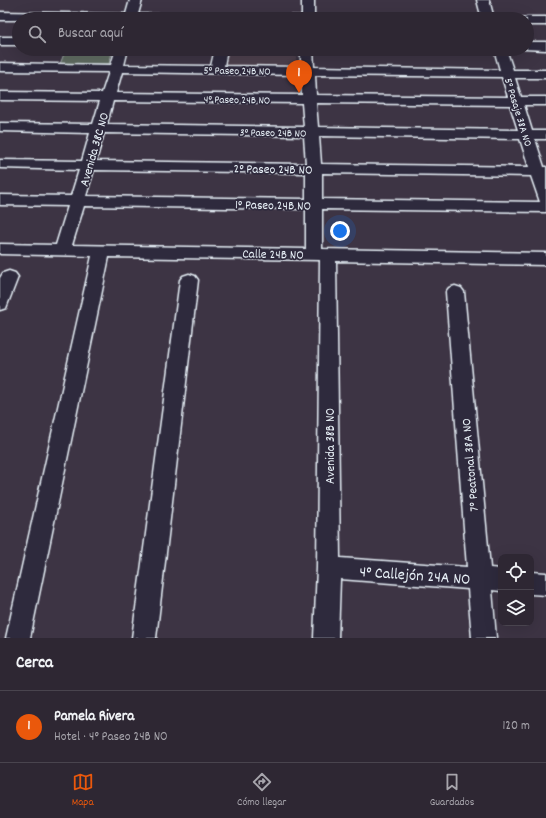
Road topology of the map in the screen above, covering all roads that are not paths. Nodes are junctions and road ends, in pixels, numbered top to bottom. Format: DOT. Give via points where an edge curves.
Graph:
graph roads {
  1 [pos="136,0"];
  2 [pos="308,0"];
  3 [pos="483,0"];
  4 [pos="133,12"];
  5 [pos="308,12"];
  6 [pos="486,12"];
  7 [pos="0,16"];
  8 [pos="12,16"];
  9 [pos="534,21"];
  10 [pos="546,21"];
  11 [pos="0,41"];
  12 [pos="12,41"];
  13 [pos="534,46"];
  14 [pos="546,46"];
  15 [pos="120,56"];
  16 [pos="220,56"];
  17 [pos="307,56"];
  18 [pos="502,56"];
  19 [pos="0,67"];
  20 [pos="116,68"];
  21 [pos="217,70"];
  22 [pos="308,71"];
  23 [pos="507,73"];
  24 [pos="546,74"];
  25 [pos="0,96"];
  26 [pos="108,98"];
  27 [pos="309,100"];
  28 [pos="516,101"];
  29 [pos="546,101"];
  30 [pos="0,127"];
  31 [pos="99,129"];
  32 [pos="311,132"];
  33 [pos="526,135"];
  34 [pos="546,135"];
  35 [pos="0,164"];
  36 [pos="88,165"];
  37 [pos="314,168"];
  38 [pos="542,171"];
  39 [pos="546,199"];
  40 [pos="0,200"];
  41 [pos="78,201"];
  42 [pos="314,204"];
  43 [pos="546,207"];
  44 [pos="0,249"];
  45 [pos="64,249"];
  46 [pos="102,250"];
  47 [pos="321,254"];
  48 [pos="546,259"];
  49 [pos="9,277"];
  50 [pos="189,280"];
  51 [pos="455,292"];
  52 [pos="0,304"];
  53 [pos="329,568"];
  54 [pos="490,580"];
  55 [pos="534,583"];
  56 [pos="546,584"];
  57 [pos="18,638"];
  58 [pos="144,638"];
  59 [pos="326,638"];
  60 [pos="484,638"];
  1 -- 4 [label="street"];
  2 -- 5 [label="street"];
  3 -- 6 [label="street"];
  7 -- 8 [label="street"];
  9 -- 10 [label="street"];
  11 -- 12 [label="street"];
  13 -- 14 [label="street"];
  15 -- 20 [label="street, Avenida 38C NO"];
  16 -- 21 [label="street"];
  17 -- 22 [label="street, Avenida 38B NO"];
  18 -- 23 [label="street, 5° Pasaje 38A NO"];
  19 -- 20 [label="street, 5° Paseo 24B NO"];
  20 -- 21 [label="street, 5° Paseo 24B NO"];
  20 -- 26 [label="street, Avenida 38C NO"];
  21 -- 22 [label="street, 5° Paseo 24B NO"];
  22 -- 23 [label="street, 5° Paseo 24B NO"];
  22 -- 27 [label="street, Avenida 38B NO"];
  23 -- 24 [label="street, 5° Paseo 24B NO"];
  23 -- 28 [label="street, 5° Pasaje 38A NO"];
  25 -- 26 [label="street, 4° Paseo 24B NO"];
  26 -- 27 [label="street, 4° Paseo 24B NO"];
  26 -- 31 [label="street, Avenida 38C NO"];
  27 -- 28 [label="street, 4° Paseo 24B NO"];
  27 -- 32 [label="street, Avenida 38B NO"];
  28 -- 29 [label="street, 4° Paseo 24B NO"];
  28 -- 33 [label="street, 5° Pasaje 38A NO"];
  30 -- 31 [label="street, 3° Paseo 24B NO"];
  31 -- 32 [label="street, 3° Paseo 24B NO"];
  31 -- 36 [label="street, Avenida 38C NO"];
  32 -- 33 [label="street, 3° Paseo 24B NO"];
  32 -- 37 [label="street, Avenida 38B NO"];
  33 -- 34 [label="street, 3° Paseo 24B NO"];
  33 -- 38 [label="street, 5° Pasaje 38A NO"];
  35 -- 36 [label="street, 2° Paseo 24B NO"];
  36 -- 37 [label="street, 2° Paseo 24B NO"];
  36 -- 41 [label="street, Avenida 38C NO"];
  37 -- 38 [label="street, 2° Paseo 24B NO"];
  37 -- 42 [label="street, Avenida 38B NO"];
  38 -- 39 [label="street, 5° Pasaje 38A NO"];
  40 -- 41 [label="street, 1° Paseo 24B NO"];
  41 -- 42 [label="street, 1° Paseo 24B NO"];
  41 -- 45 [label="street, Avenida 38C NO"];
  42 -- 43 [label="street, 1° Paseo 24B NO"];
  42 -- 47 [label="street, Avenida 38B NO"];
  44 -- 45 [label="street, Calle 24B NO"];
  45 -- 46 [label="street, Calle 24B NO"];
  46 -- 47 [label="street, Calle 24B NO"];
  46 -- 57 [label="street"];
  47 -- 48 [label="street, Calle 24B NO"];
  47 -- 53 [label="street, Avenida 38B NO"];
  49 -- 52 [label="street"];
  50 -- 58 [label="street"];
  51 -- 54 [label="street, 7° Peatonal 38A NO"];
  53 -- 54 [label="street, 4° Callejón 24A NO"];
  53 -- 59 [label="street, Avenida 38B NO"];
  54 -- 60 [label="street, 7° Peatonal 38A NO"];
  55 -- 56 [label="street"];
}
